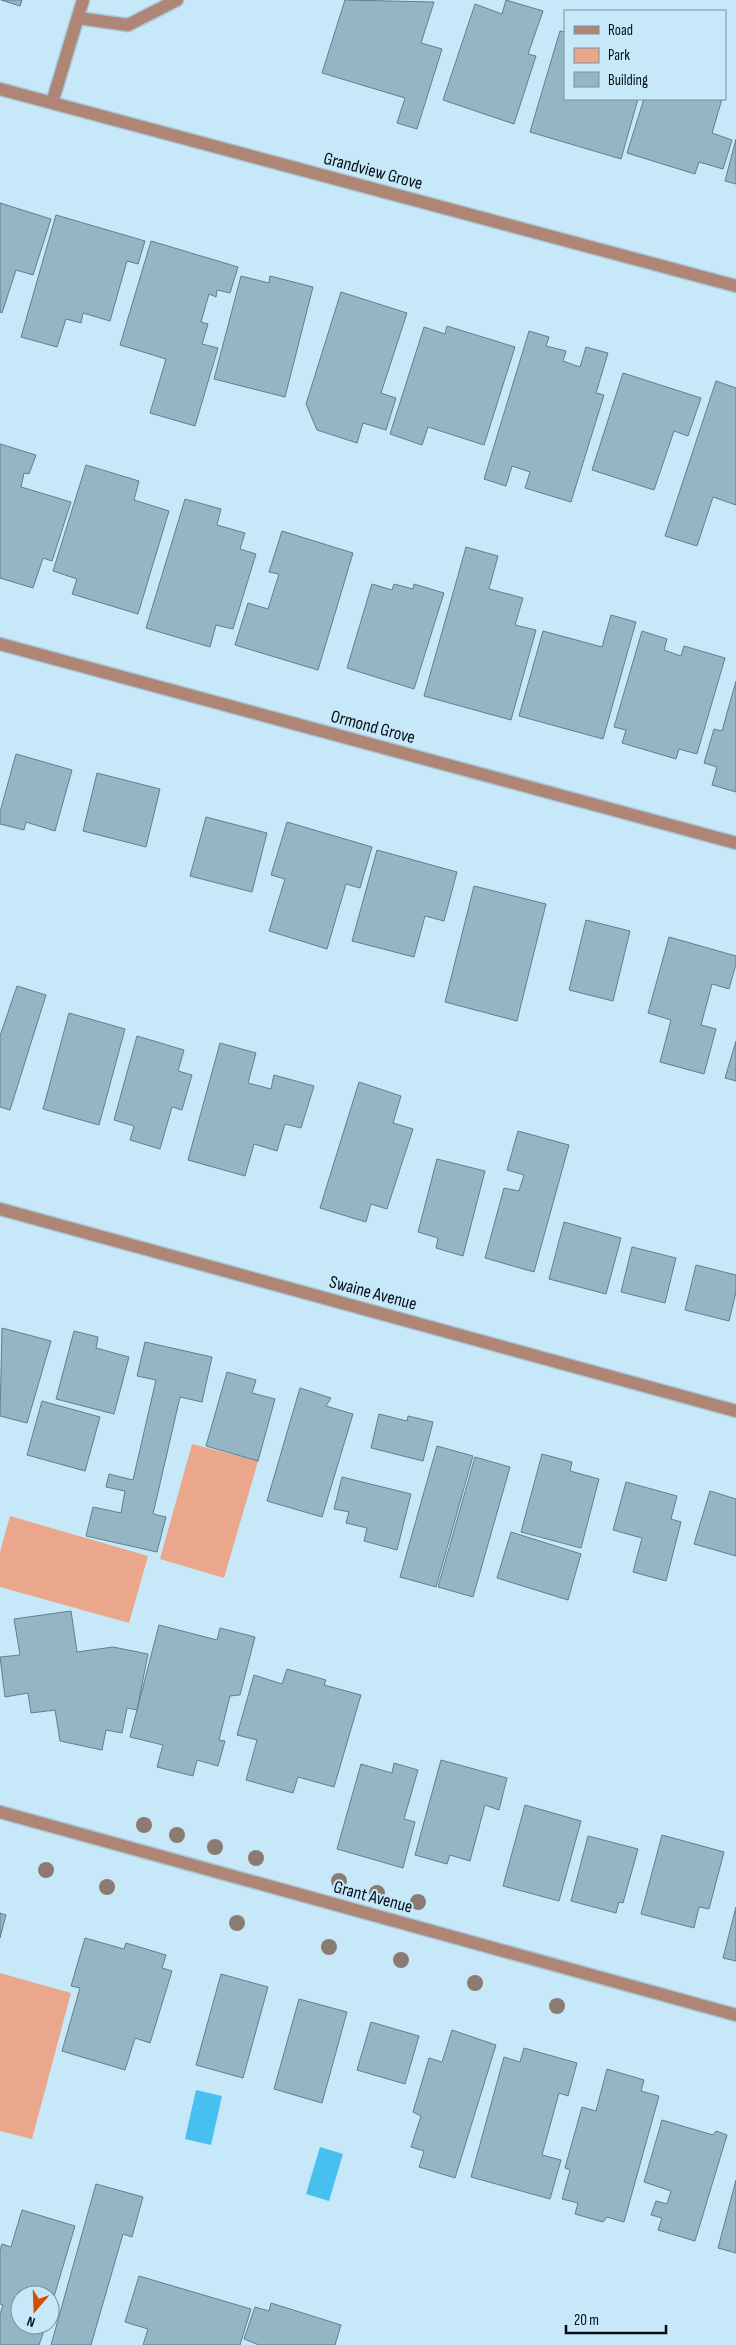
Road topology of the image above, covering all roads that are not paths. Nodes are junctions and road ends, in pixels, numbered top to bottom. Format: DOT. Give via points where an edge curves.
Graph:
graph roads {
  1 [pos="83,0"];
  2 [pos="177,0"];
  3 [pos="78,18"];
  4 [pos="0,89"];
  5 [pos="52,103"];
  6 [pos="736,286"];
  7 [pos="0,644"];
  8 [pos="736,843"];
  9 [pos="0,1209"];
  10 [pos="736,1411"];
  11 [pos="0,1812"];
  12 [pos="736,2015"];
  1 -- 3 [label="street"];
  2 -- 3 [label="street" via="128,25"];
  3 -- 5 [label="street"];
  4 -- 5 [label="street, Grandview Grove"];
  5 -- 6 [label="street, Grandview Grove"];
  7 -- 8 [label="street, Ormond Grove"];
  9 -- 10 [label="street, Swaine Avenue"];
  11 -- 12 [label="street, Grant Avenue"];
}
